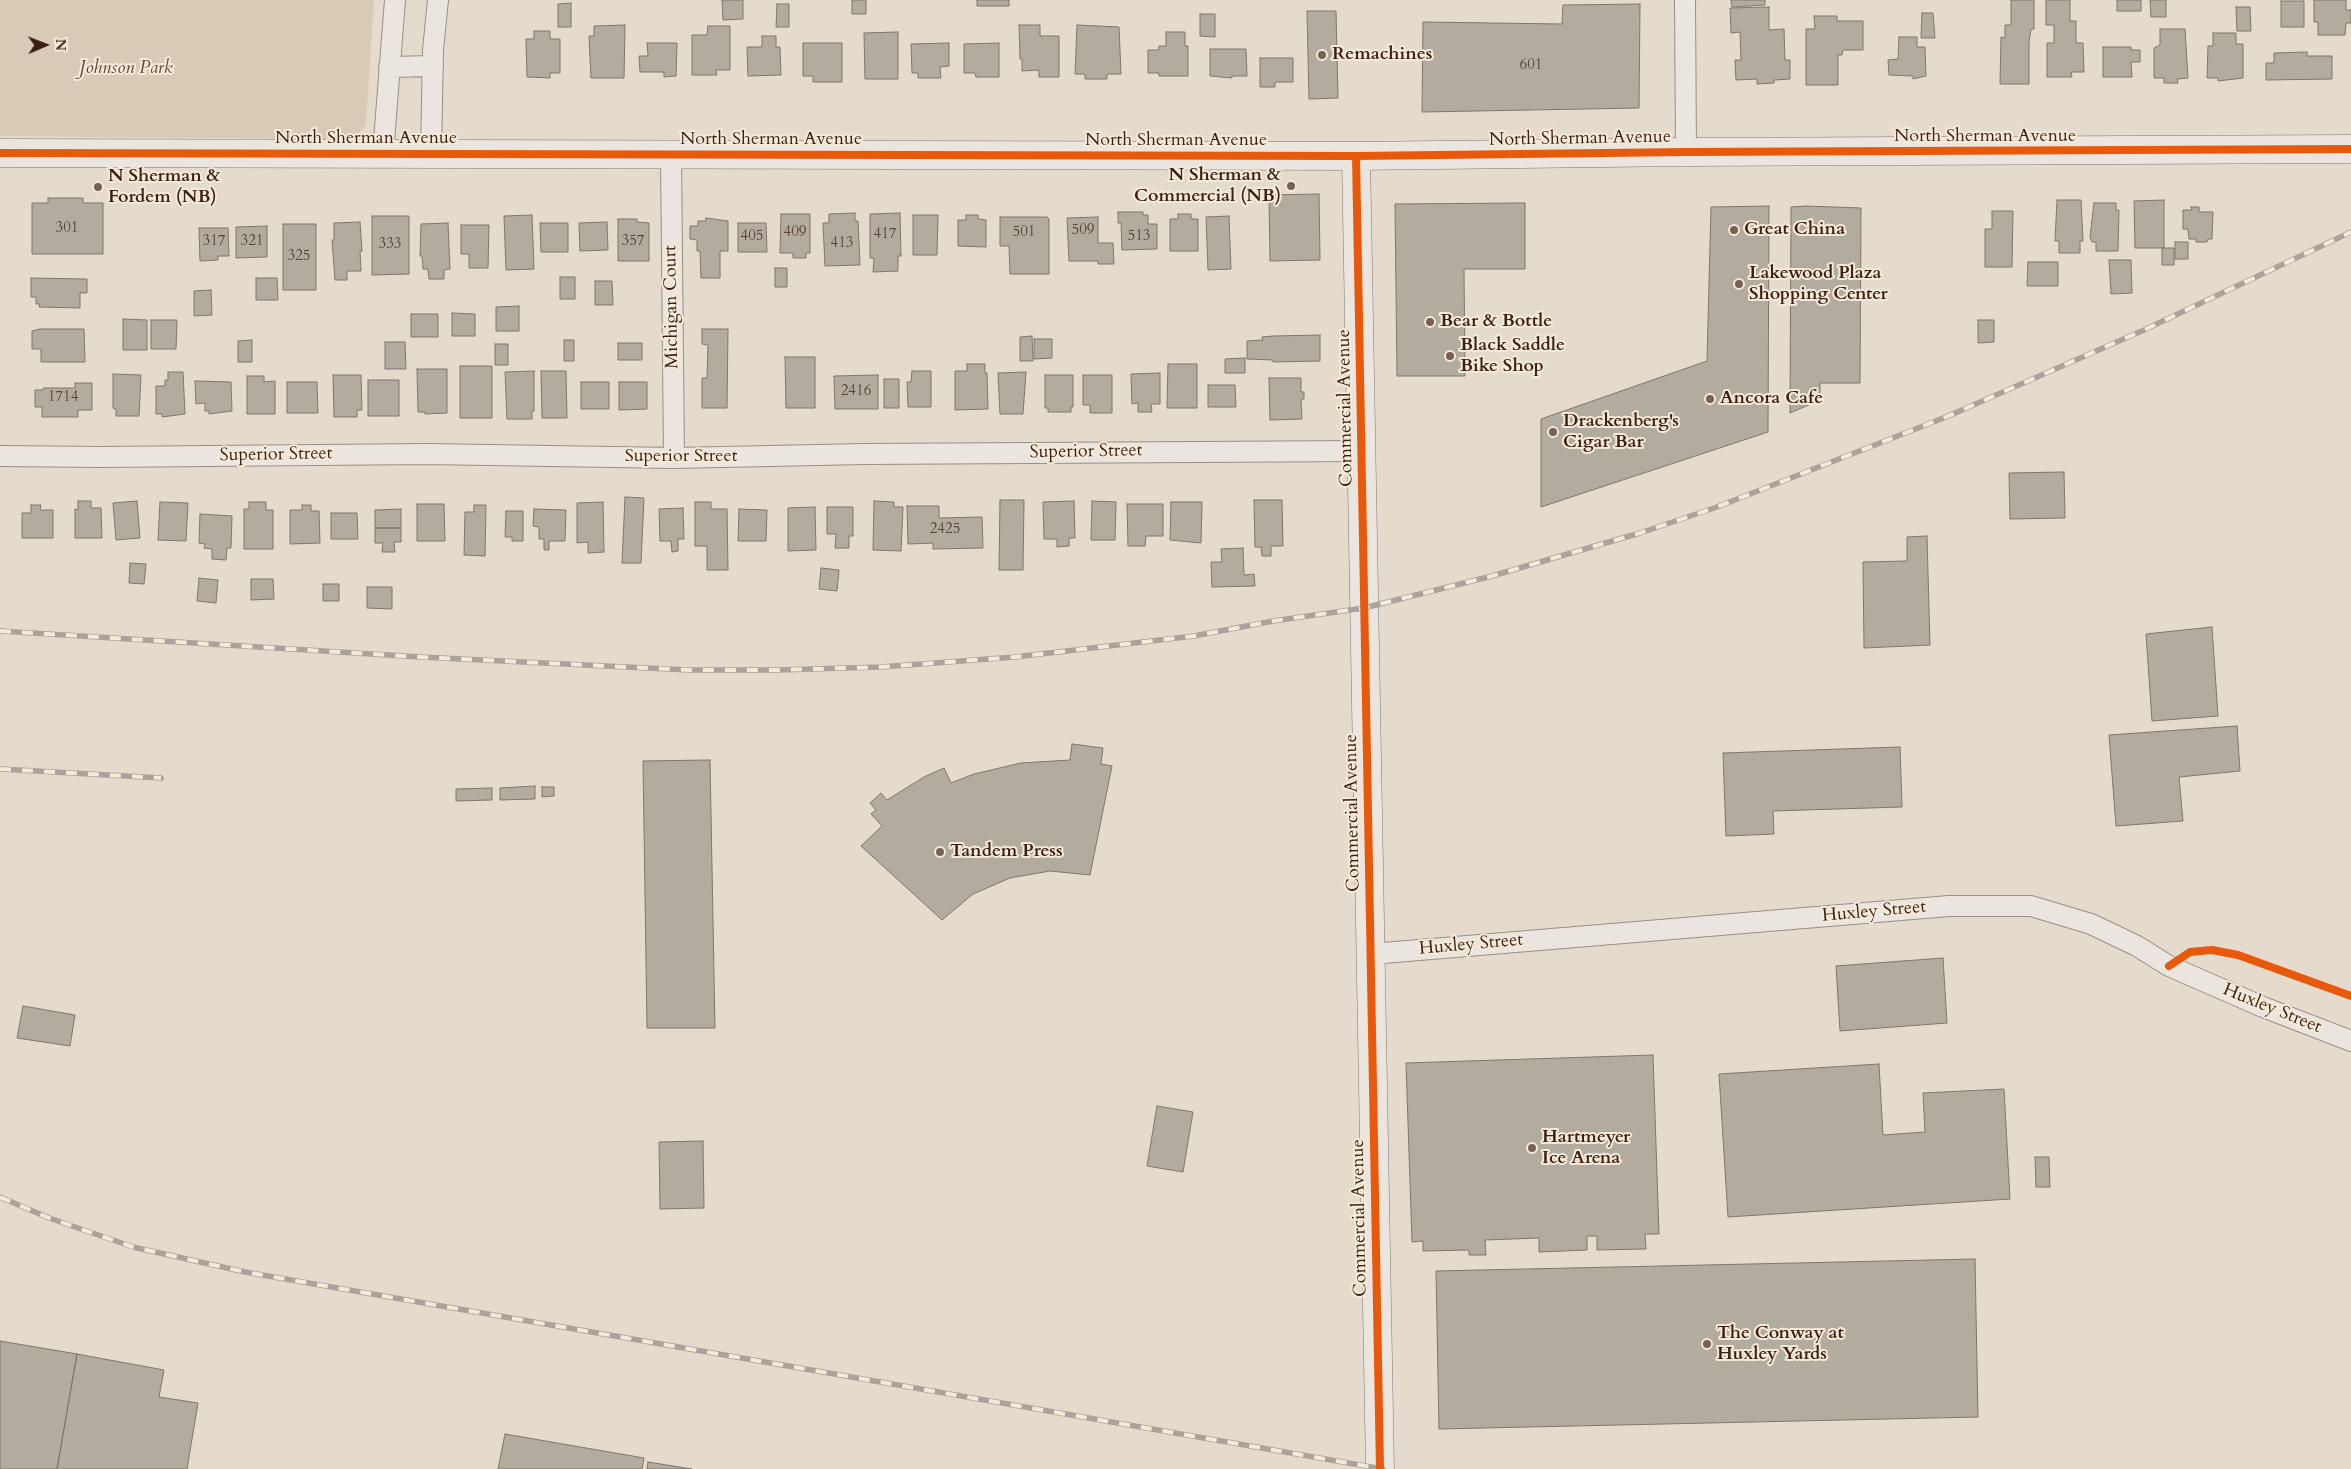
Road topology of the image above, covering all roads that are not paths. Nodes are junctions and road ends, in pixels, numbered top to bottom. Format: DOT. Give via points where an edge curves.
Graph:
graph roads {
  1 [pos="395,0"];
  2 [pos="438,0"];
  3 [pos="1685,0"];
  4 [pos="433,66"];
  5 [pos="389,67"];
  6 [pos="2351,150"];
  7 [pos="1686,152"];
  8 [pos="0,153"];
  9 [pos="382,154"];
  10 [pos="431,154"];
  11 [pos="671,155"];
  12 [pos="1356,156"];
  13 [pos="1362,451"];
  14 [pos="0,456"];
  15 [pos="674,458"];
  16 [pos="1370,954"];
  17 [pos="2351,1041"];
  18 [pos="1380,1469"];
  1 -- 5 [label="street"];
  2 -- 4 [label="street"];
  3 -- 7 [label="street"];
  4 -- 5 [label="street"];
  4 -- 10 [label="street"];
  5 -- 9 [label="street"];
  6 -- 7 [label="street, North Sherman Avenue"];
  7 -- 12 [label="street, North Sherman Avenue"];
  8 -- 9 [label="street, North Sherman Avenue"];
  9 -- 10 [label="street, North Sherman Avenue"];
  10 -- 11 [label="street, North Sherman Avenue"];
  11 -- 12 [label="street, North Sherman Avenue"];
  11 -- 15 [label="street, Michigan Court"];
  12 -- 13 [label="street, Commercial Avenue"];
  13 -- 15 [label="street, Superior Street"];
  13 -- 16 [label="street, Commercial Avenue"];
  14 -- 15 [label="street, Superior Street" via="427,454"];
  16 -- 17 [label="street, Huxley Street" via="1950,906 2031,906 2091,924 2169,966"];
  16 -- 18 [label="street, Commercial Avenue"];
}
